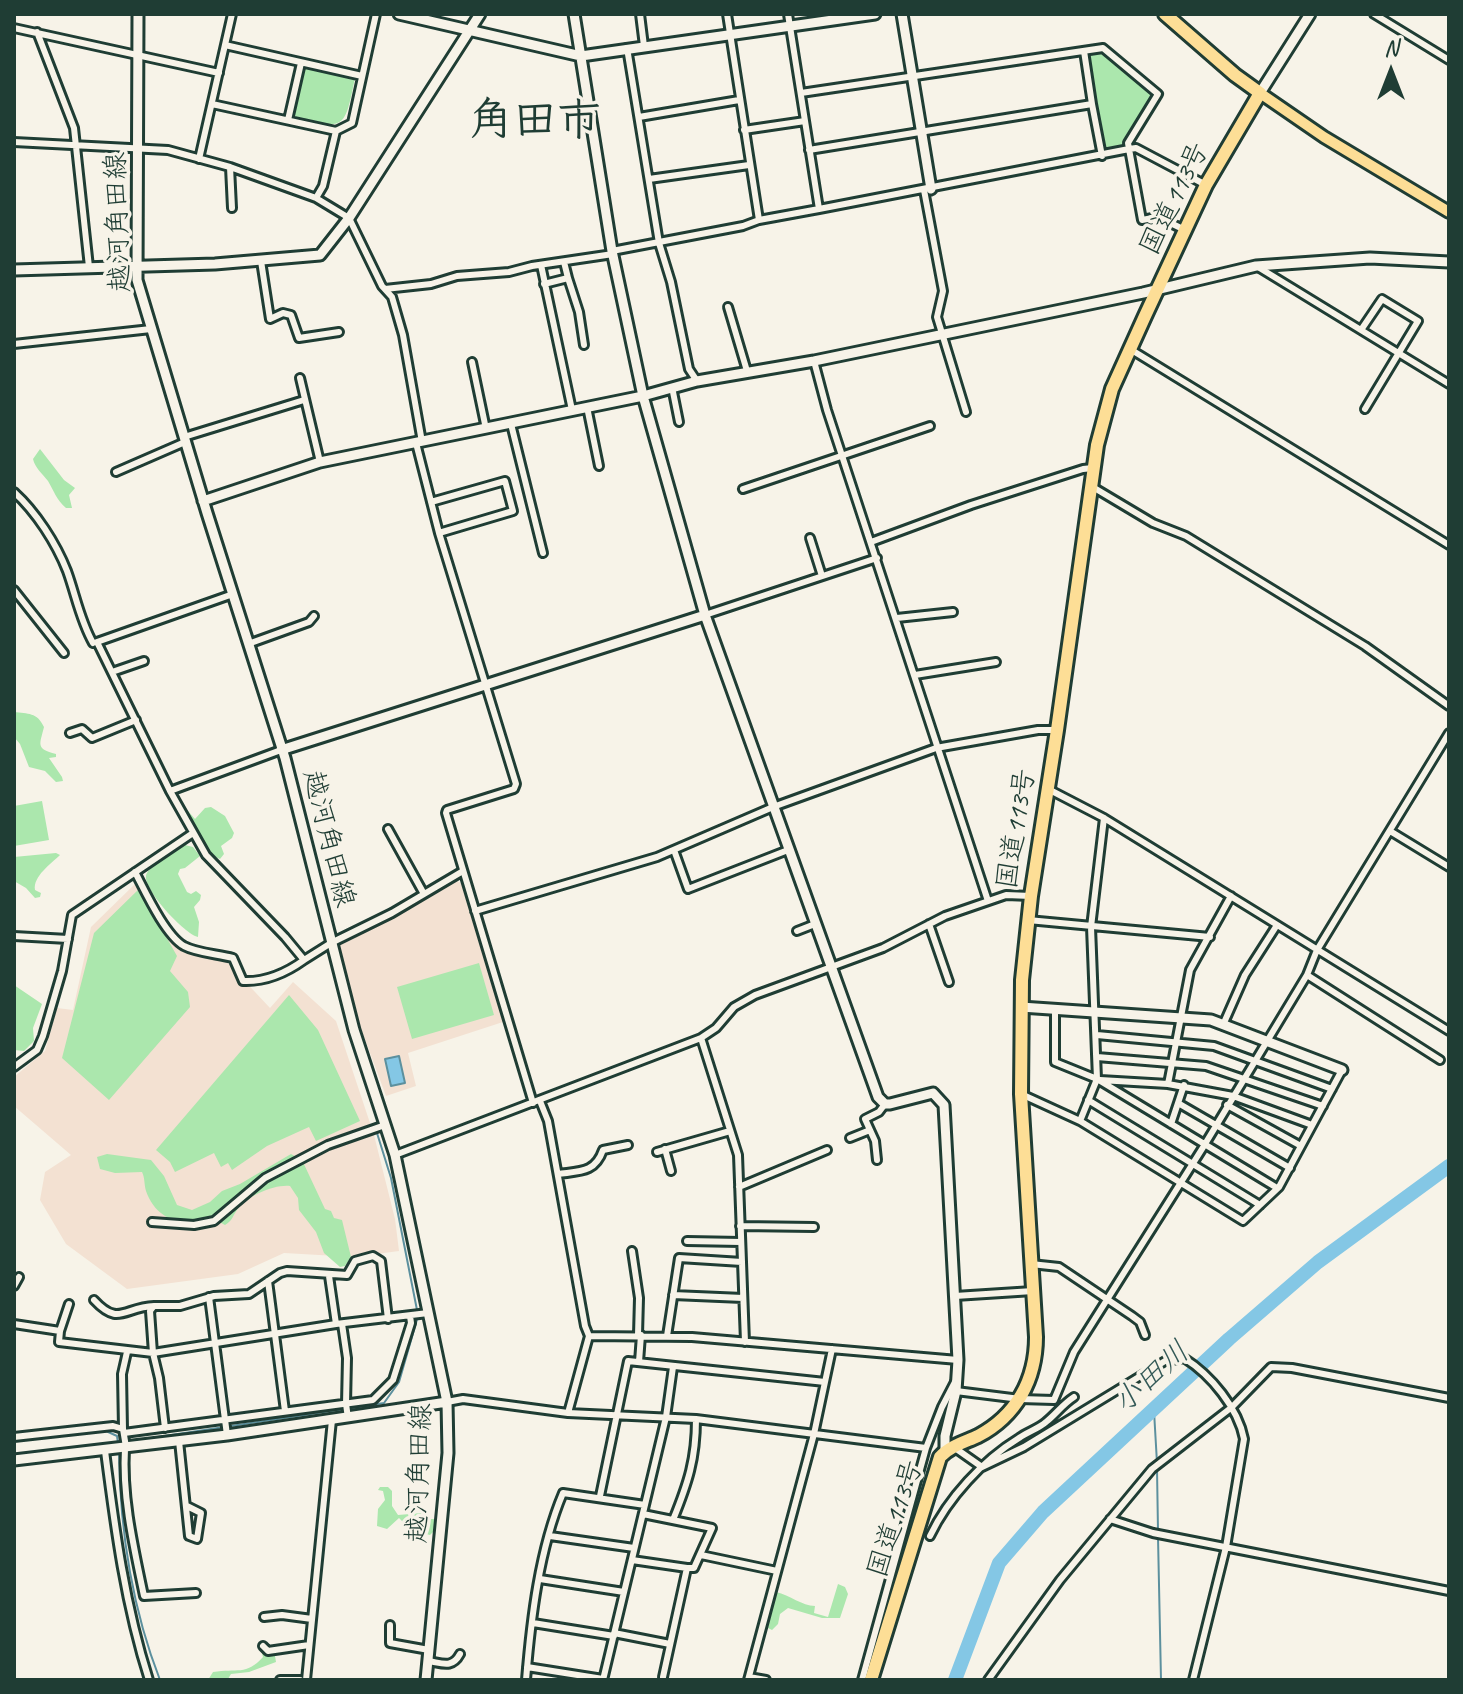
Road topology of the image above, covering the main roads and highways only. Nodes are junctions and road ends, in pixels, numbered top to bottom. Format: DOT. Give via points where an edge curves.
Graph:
graph roads {
  1 [pos="1165,14"];
  2 [pos="1260,93"];
  3 [pos="1449,212"];
  4 [pos="871,1680"];
  1 -- 2 [label="highway"];
  2 -- 3 [label="main road"];
  2 -- 4 [label="highway, 国道113号" via="1206,185 1130,349 1107,407 1093,468 1031,896 1021,1007 1035,1356 1031,1375 1020,1399 996,1425 949,1449 936,1464"];
}
